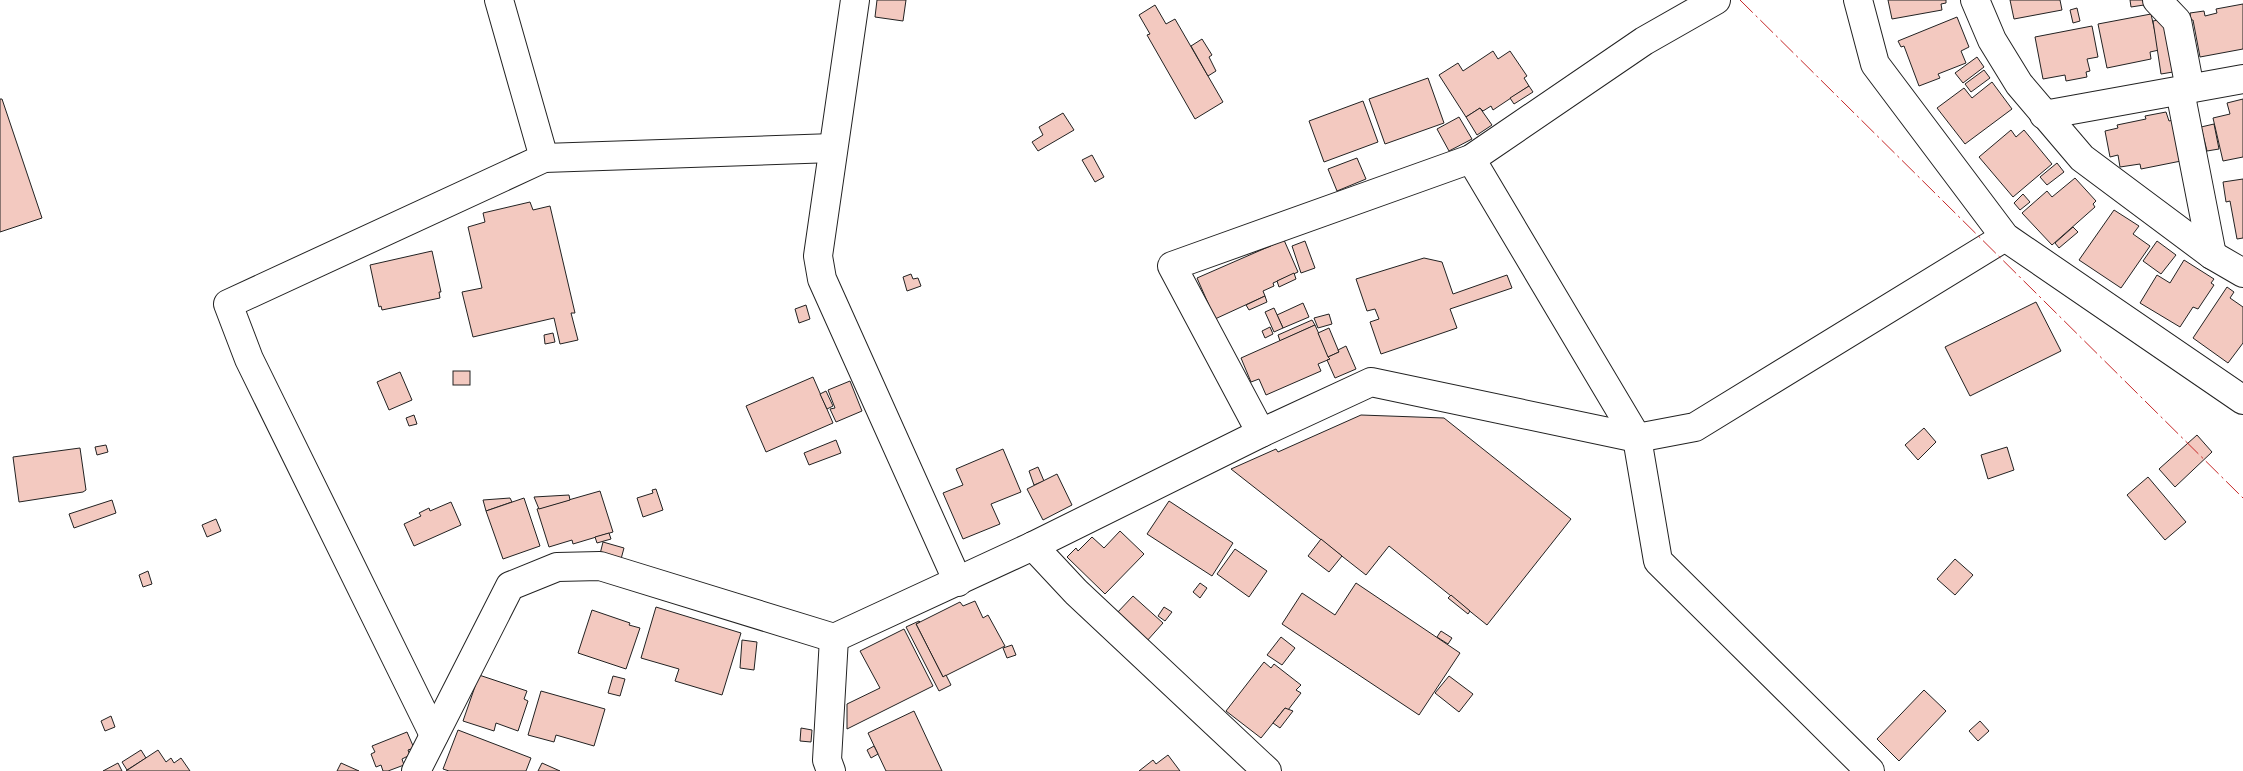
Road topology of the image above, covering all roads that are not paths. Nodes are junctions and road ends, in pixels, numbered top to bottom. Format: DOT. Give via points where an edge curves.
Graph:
graph roads {
  1 [pos="499,0"];
  2 [pos="855,0"];
  3 [pos="1716,0"];
  4 [pos="1858,0"];
  5 [pos="1975,0"];
  6 [pos="2157,0"];
  7 [pos="2243,79"];
  8 [pos="2185,90"];
  9 [pos="2044,115"];
  10 [pos="833,148"];
  11 [pos="544,158"];
  12 [pos="1471,159"];
  13 [pos="2005,237"];
  14 [pos="2212,255"];
  15 [pos="2243,273"];
  16 [pos="2243,400"];
  17 [pos="1262,433"];
  18 [pos="1637,438"];
  19 [pos="1033,546"];
  20 [pos="958,582"];
  21 [pos="834,638"];
  22 [pos="434,735"];
  23 [pos="416,771"];
  24 [pos="831,771"];
  25 [pos="1266,771"];
  26 [pos="1870,771"];
  1 -- 11 [label="street"];
  2 -- 10 [label="street"];
  3 -- 12 [label="street" via="1644,41"];
  4 -- 13 [label="street" via="1875,64"];
  5 -- 9 [label="street" via="1992,40 2019,84"];
  6 -- 8 [label="street" via="2177,21"];
  7 -- 8 [label="street"];
  8 -- 9 [label="street"];
  8 -- 14 [label="street"];
  9 -- 14 [label="street" via="2082,158"];
  10 -- 11 [label="street"];
  10 -- 20 [label="street" via="818,256 822,279"];
  11 -- 22 [label="street" via="228,304 249,359"];
  12 -- 17 [label="street" via="1172,266"];
  12 -- 18 [label="street"];
  13 -- 16 [label="street"];
  13 -- 18 [label="street" via="1695,427"];
  14 -- 15 [label="street"];
  17 -- 18 [label="street" via="1371,382"];
  17 -- 19 [label="street"];
  18 -- 26 [label="street" via="1658,561"];
  19 -- 20 [label="street"];
  19 -- 25 [label="street" via="1076,592"];
  20 -- 21 [label="street"];
  21 -- 22 [label="street" via="600,566 556,567 510,586"];
  21 -- 24 [label="street" via="827,760"];
  22 -- 23 [label="street"];
}
